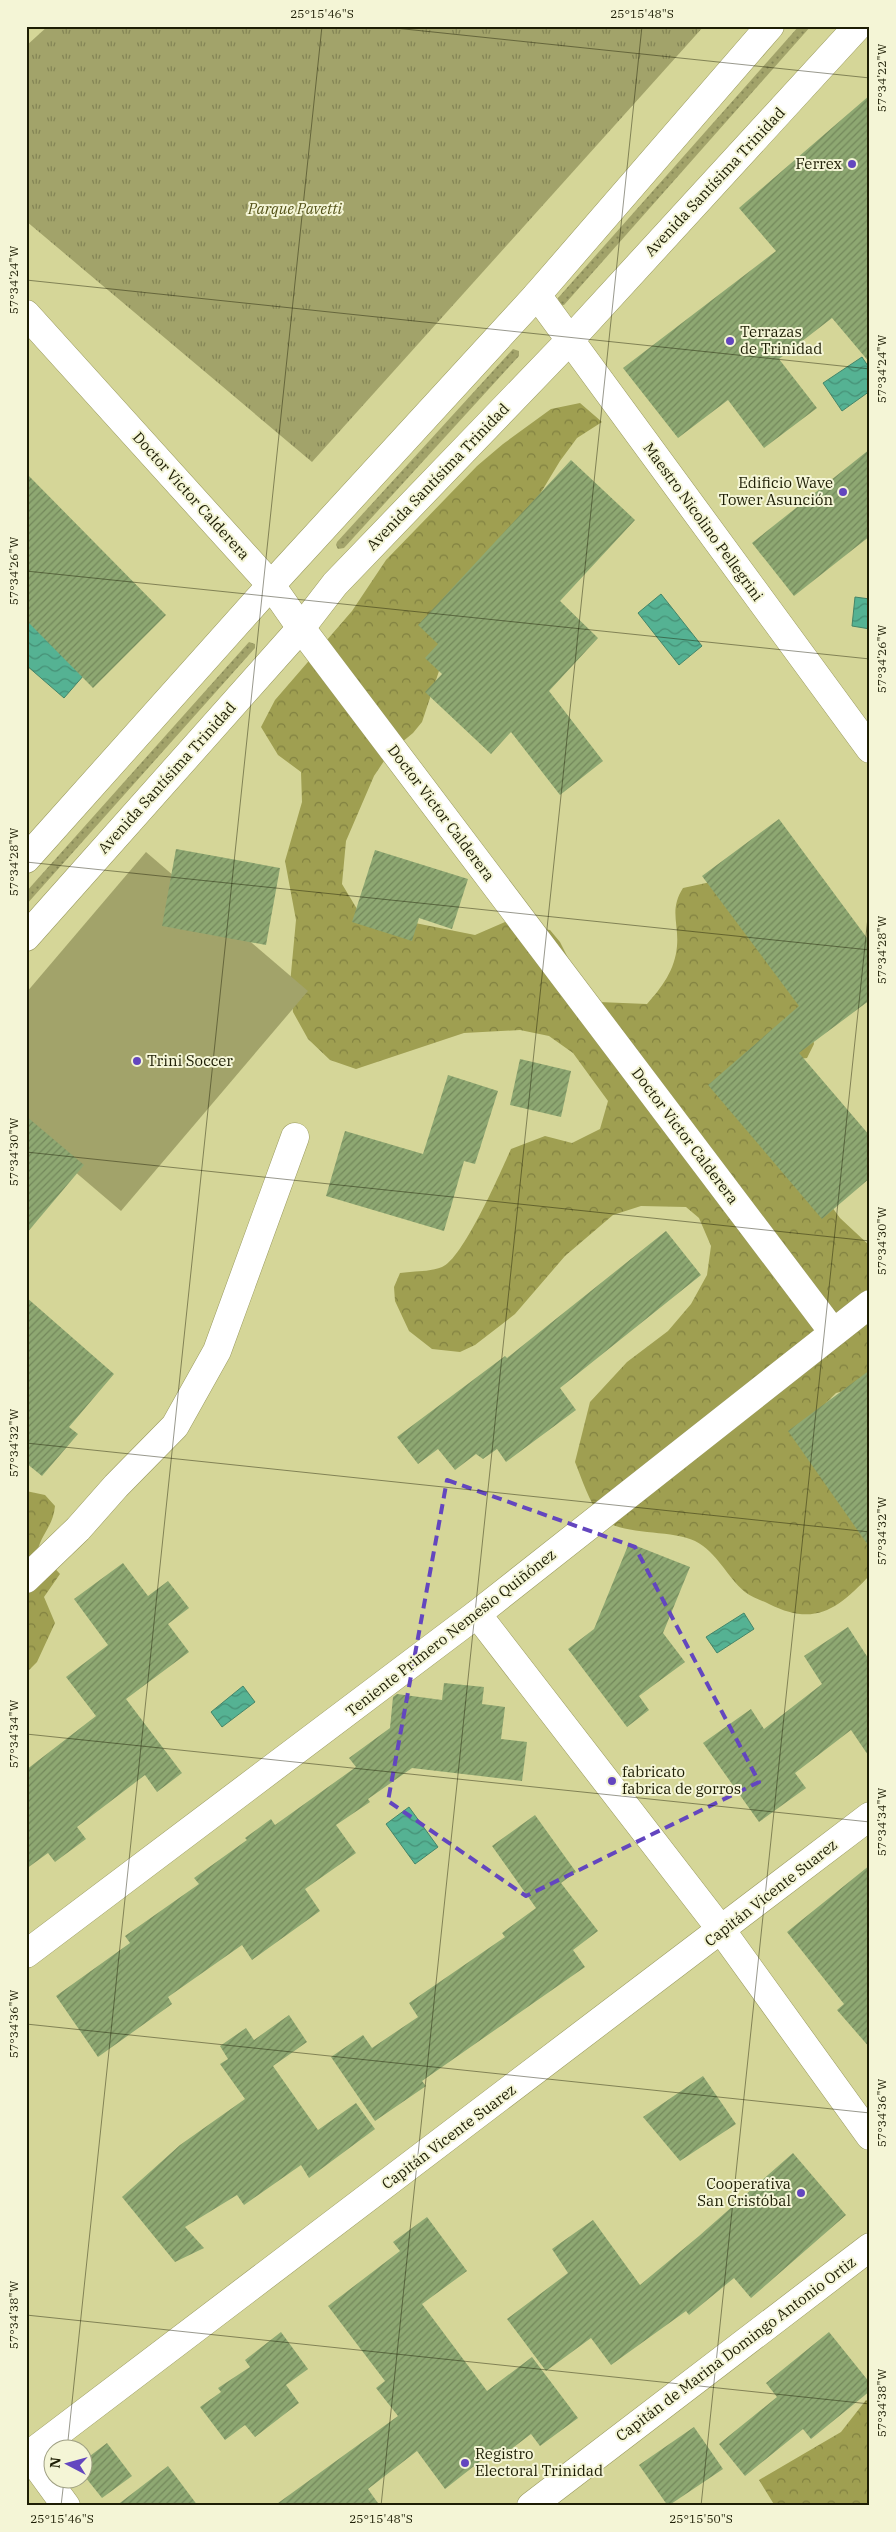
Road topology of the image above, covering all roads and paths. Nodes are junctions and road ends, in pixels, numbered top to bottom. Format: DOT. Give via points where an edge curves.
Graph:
graph roads {
  1 [pos="770,26"];
  2 [pos="858,26"];
  3 [pos="537,295"];
  4 [pos="26,314"];
  5 [pos="570,340"];
  6 [pos="271,585"];
  7 [pos="301,628"];
  8 [pos="867,740"];
  9 [pos="26,859"];
  10 [pos="26,937"];
  11 [pos="294,1138"];
  12 [pos="870,1304"];
  13 [pos="833,1332"];
  14 [pos="26,1579"];
  15 [pos="478,1614"];
  16 [pos="870,1816"];
  17 [pos="722,1931"];
  18 [pos="26,1954"];
  19 [pos="870,2136"];
  20 [pos="870,2247"];
  21 [pos="27,2454"];
  22 [pos="66,2506"];
  23 [pos="531,2506"];
  1 -- 3 [label="street"];
  2 -- 5 [label="street, Avenida Santísima Trinidad"];
  3 -- 5 [label="street, Maestro Nicolino Pellegrini"];
  3 -- 6 [label="street"];
  4 -- 6 [label="street, Doctor Victor Calderera"];
  5 -- 7 [label="street, Avenida Santísima Trinidad" via="335,584"];
  5 -- 8 [label="street, Maestro Nicolino Pellegrini"];
  6 -- 7 [label="street, Doctor Victor Calderera"];
  6 -- 9 [label="street"];
  7 -- 10 [label="street, Avenida Santísima Trinidad"];
  7 -- 13 [label="street, Doctor Victor Calderera"];
  11 -- 14 [label="street" via="217,1351 175,1426"];
  12 -- 13 [label="street, Teniente Primero Nemesio Quiñónez"];
  13 -- 15 [label="street, Teniente Primero Nemesio Quiñónez"];
  15 -- 17 [label="street"];
  15 -- 18 [label="street, Teniente Primero Nemesio Quiñónez"];
  16 -- 17 [label="street, Capitán Vicente Suarez"];
  17 -- 19 [label="street"];
  17 -- 21 [label="street, Capitán Vicente Suarez"];
  20 -- 23 [label="street, Capitán de Marina Domingo Antonio Ortiz"];
  21 -- 22 [label="street"];
}
